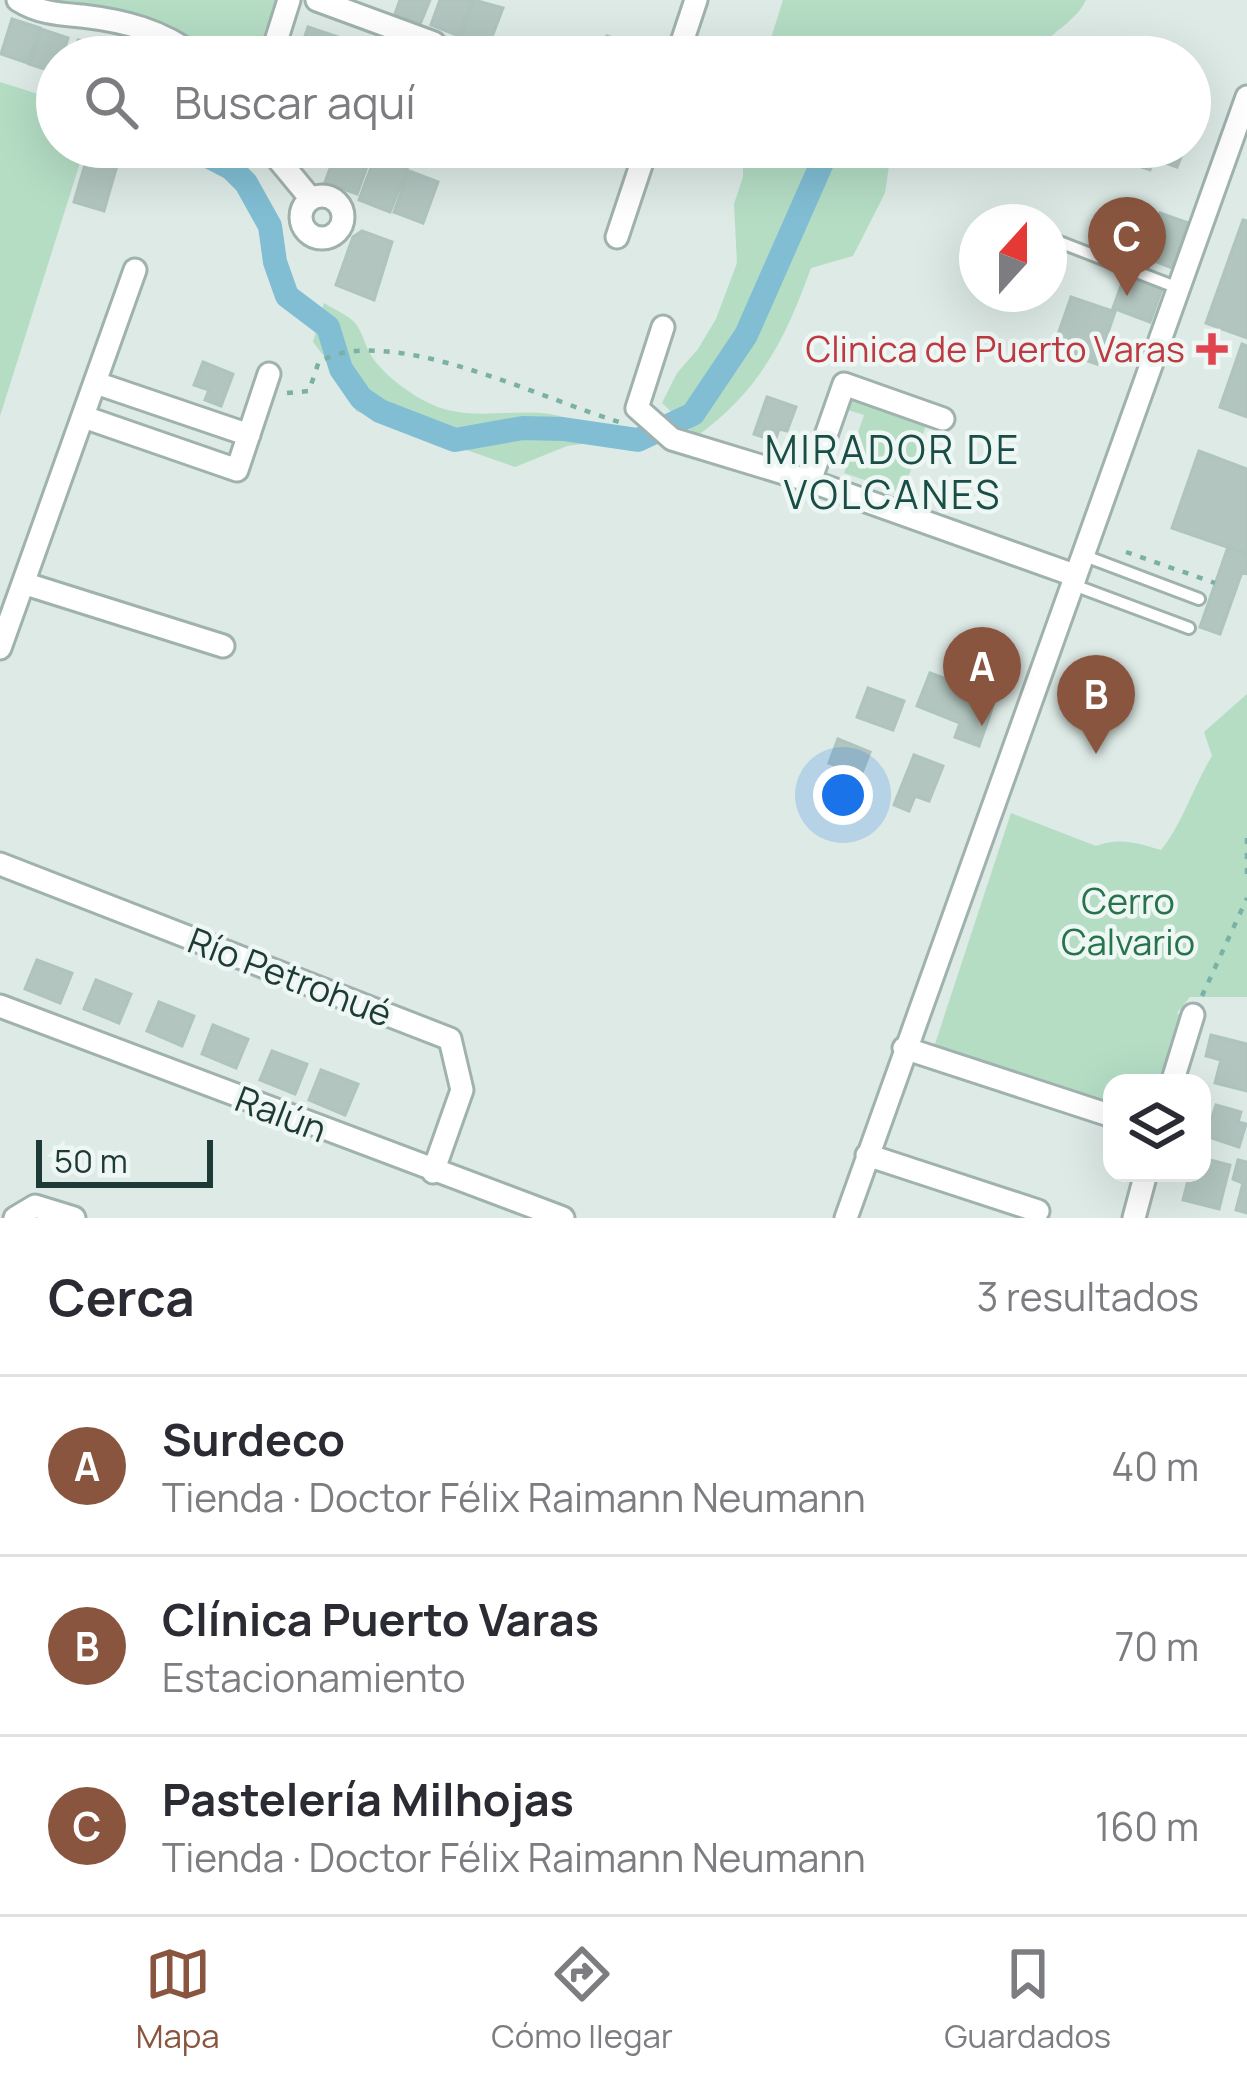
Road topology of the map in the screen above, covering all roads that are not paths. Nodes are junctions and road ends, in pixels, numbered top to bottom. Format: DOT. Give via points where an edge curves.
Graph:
graph roads {
  1 [pos="18,0"];
  2 [pos="289,0"];
  3 [pos="317,0"];
  4 [pos="696,0"];
  5 [pos="165,36"];
  6 [pos="278,36"];
  7 [pos="415,36"];
  8 [pos="684,36"];
  9 [pos="1247,97"];
  10 [pos="285,168"];
  11 [pos="640,168"];
  12 [pos="311,199"];
  13 [pos="616,237"];
  14 [pos="1067,245"];
  15 [pos="135,270"];
  16 [pos="1178,288"];
  17 [pos="663,327"];
  18 [pos="96,383"];
  19 [pos="266,383"];
  20 [pos="84,417"];
  21 [pos="943,418"];
  22 [pos="249,436"];
  23 [pos="811,481"];
  24 [pos="1076,571"];
  25 [pos="26,584"];
  26 [pos="1199,599"];
  27 [pos="1189,628"];
  28 [pos="223,646"];
  29 [pos="0,648"];
  30 [pos="0,864"];
  31 [pos="0,1006"];
  32 [pos="1193,1015"];
  33 [pos="904,1048"];
  34 [pos="1175,1074"];
  35 [pos="1103,1112"];
  36 [pos="868,1155"];
  37 [pos="433,1172"];
  38 [pos="1144,1182"];
  39 [pos="1037,1211"];
  40 [pos="15,1218"];
  41 [pos="74,1218"];
  42 [pos="563,1218"];
  43 [pos="846,1218"];
  44 [pos="1134,1218"];
  1 -- 5 [label="street"];
  2 -- 6 [label="street"];
  3 -- 7 [label="street"];
  4 -- 8 [label="street"];
  9 -- 16 [label="street"];
  10 -- 12 [label="street"];
  11 -- 13 [label="street"];
  14 -- 16 [label="lane"];
  15 -- 18 [label="street"];
  16 -- 24 [label="street"];
  17 -- 23 [label="street" via="637,408 672,440"];
  18 -- 20 [label="street"];
  18 -- 22 [label="street"];
  19 -- 22 [label="street"];
  20 -- 22 [label="street" via="237,470"];
  20 -- 25 [label="street"];
  21 -- 23 [label="street" via="844,384"];
  23 -- 24 [label="street"];
  24 -- 26 [label="lane"];
  24 -- 27 [label="lane"];
  24 -- 33 [label="street"];
  25 -- 28 [label="street"];
  25 -- 29 [label="street"];
  30 -- 37 [label="street, Río Petrohué" via="450,1039 462,1090"];
  31 -- 37 [label="street, Ralún"];
  32 -- 34 [label="street"];
  33 -- 35 [label="street"];
  33 -- 36 [label="street"];
  36 -- 39 [label="street"];
  36 -- 43 [label="street"];
  37 -- 42 [label="street, Ralún"];
  38 -- 44 [label="street"];
  40 -- 41 [label="street" via="35,1206"];
}
